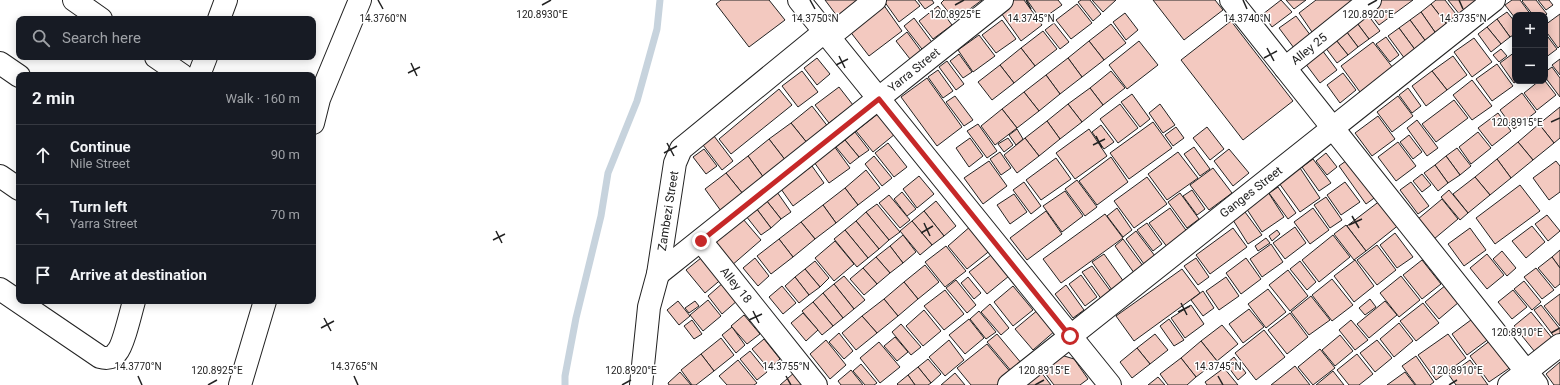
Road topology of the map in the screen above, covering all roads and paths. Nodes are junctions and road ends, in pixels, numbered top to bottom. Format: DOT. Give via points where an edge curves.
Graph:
graph roads {
  1 [pos="74,0"];
  2 [pos="226,0"];
  3 [pos="360,0"];
  4 [pos="799,0"];
  5 [pos="875,0"];
  6 [pos="1002,0"];
  7 [pos="1370,0"];
  8 [pos="1494,0"];
  9 [pos="1237,2"];
  10 [pos="97,16"];
  11 [pos="220,16"];
  12 [pos="827,34"];
  13 [pos="160,60"];
  14 [pos="205,60"];
  15 [pos="0,63"];
  16 [pos="1285,68"];
  17 [pos="178,72"];
  18 [pos="200,72"];
  19 [pos="16,74"];
  20 [pos="879,99"];
  21 [pos="316,111"];
  22 [pos="1333,128"];
  23 [pos="0,176"];
  24 [pos="16,187"];
  25 [pos="701,241"];
  26 [pos="658,274"];
  27 [pos="0,289"];
  28 [pos="16,300"];
  29 [pos="22,304"];
  30 [pos="133,304"];
  31 [pos="264,304"];
  32 [pos="1070,336"];
  33 [pos="1560,345"];
  34 [pos="1531,378"];
  35 [pos="240,385"];
  36 [pos="641,385"];
  37 [pos="816,385"];
  38 [pos="1009,385"];
  39 [pos="1110,385"];
  40 [pos="1509,385"];
  1 -- 10 [label="street"];
  2 -- 11 [label="street"];
  3 -- 21 [label="street"];
  4 -- 12 [label="street"];
  5 -- 12 [label="street, Zambezi Street"];
  6 -- 20 [label="street, Yarra Street"];
  7 -- 16 [label="street, Alley 25"];
  8 -- 22 [label="street, Ganges Street"];
  9 -- 16 [label="street"];
  12 -- 20 [label="street"];
  12 -- 26 [label="street, Zambezi Street" via="681,149 675,163"];
  13 -- 17 [label="street"];
  14 -- 18 [label="street"];
  15 -- 19 [label="street"];
  16 -- 22 [label="street"];
  20 -- 25 [label="street, Yarra Street"];
  20 -- 32 [label="street"];
  22 -- 32 [label="street, Ganges Street"];
  22 -- 34 [label="street"];
  23 -- 24 [label="street"];
  25 -- 26 [label="street, Yarra Street"];
  25 -- 37 [label="street, Alley 18"];
  26 -- 36 [label="street, Zambezi Street" via="649,307"];
  27 -- 28 [label="street"];
  29 -- 30 [label="street" via="96,355 109,358 120,348"];
  31 -- 35 [label="street"];
  32 -- 38 [label="street, Ganges Street"];
  32 -- 39 [label="street"];
  33 -- 34 [label="street"];
  34 -- 40 [label="street"];
}
